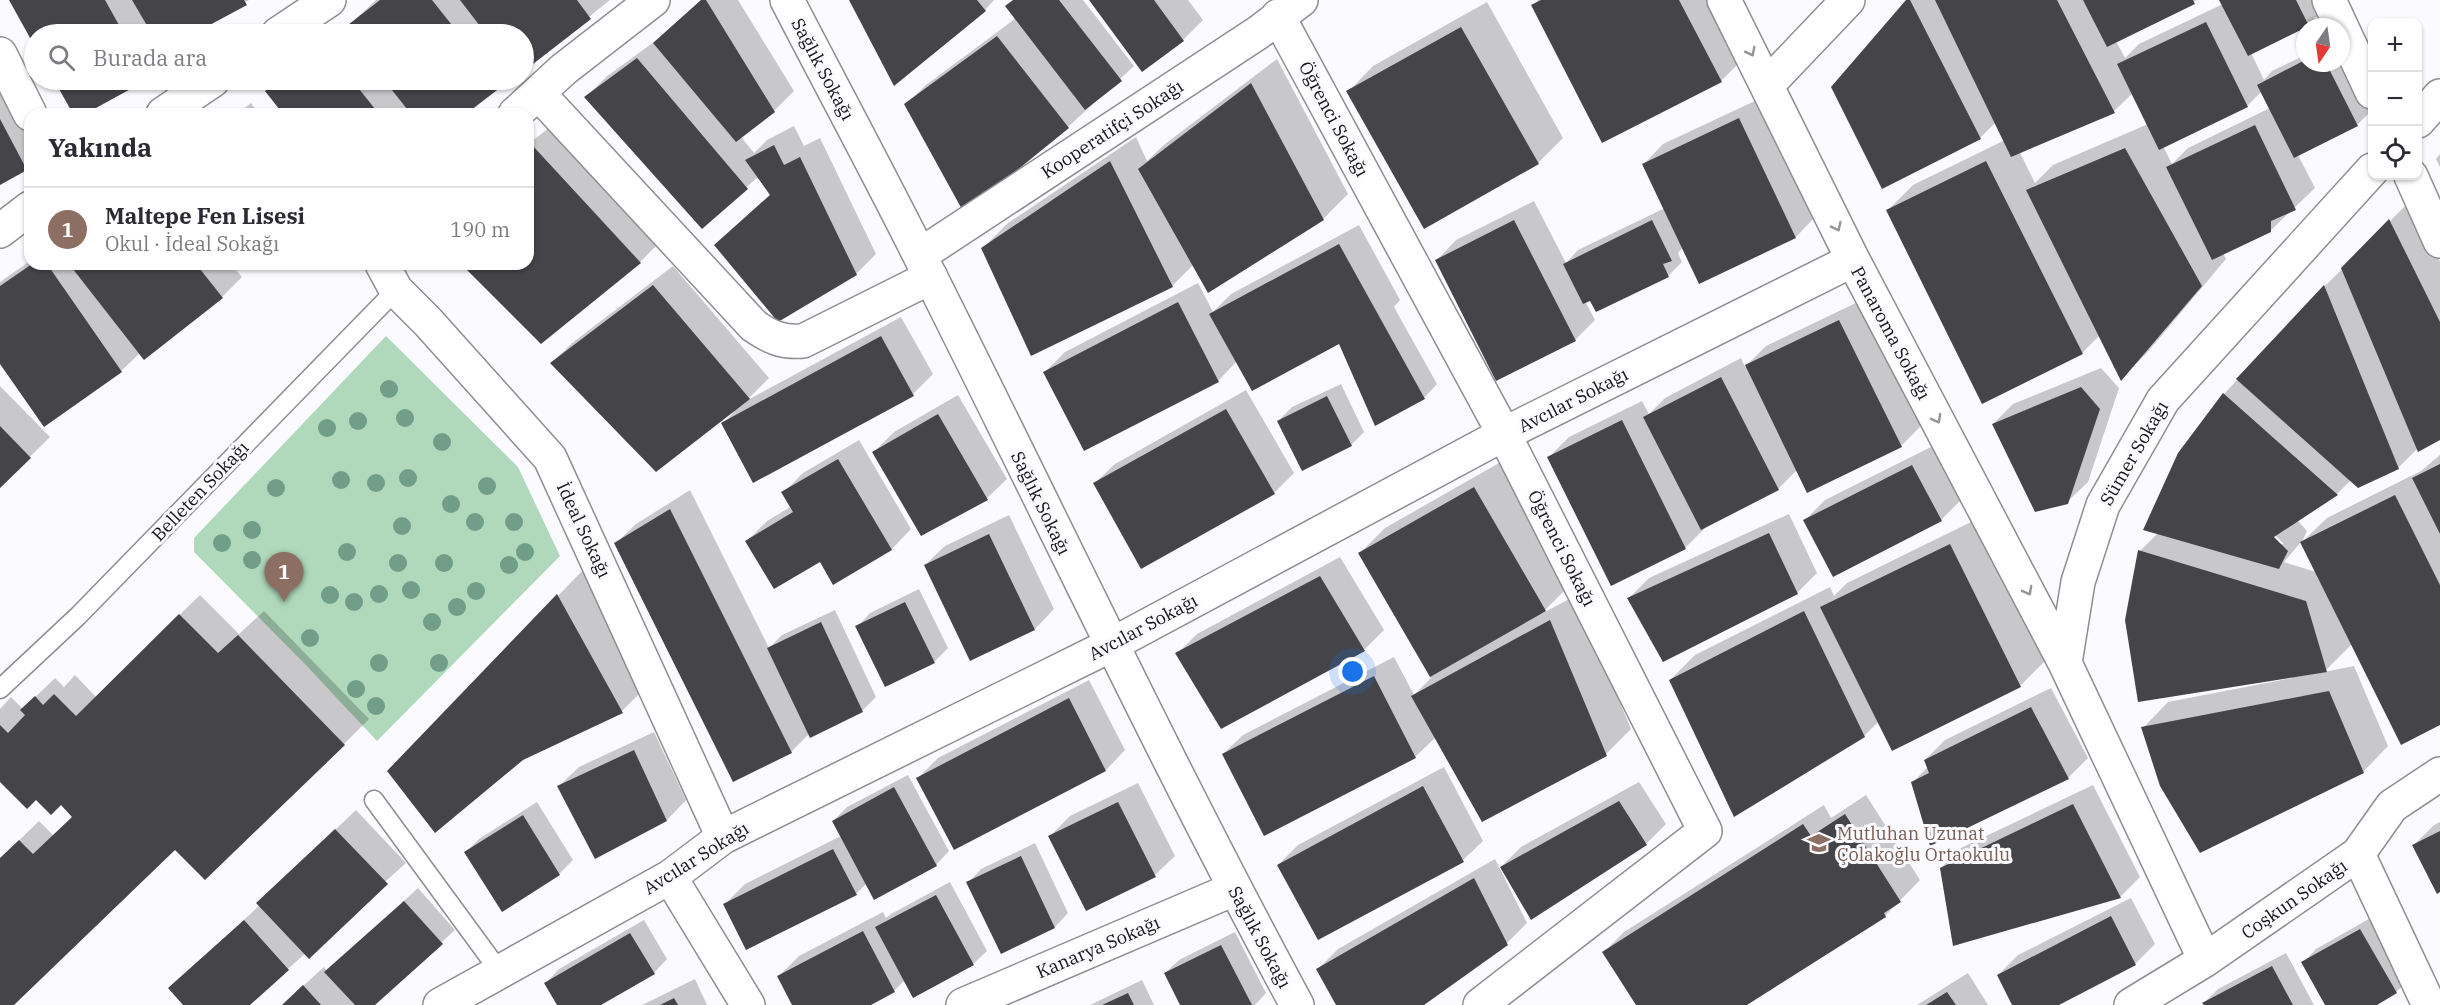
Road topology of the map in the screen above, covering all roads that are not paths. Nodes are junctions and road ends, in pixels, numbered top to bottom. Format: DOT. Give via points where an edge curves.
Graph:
graph roads {
  1 [pos="329,0"];
  2 [pos="653,0"];
  3 [pos="787,0"];
  4 [pos="1724,0"];
  5 [pos="1848,0"];
  6 [pos="2329,0"];
  7 [pos="1290,8"];
  8 [pos="294,24"];
  9 [pos="0,54"];
  10 [pos="2368,82"];
  11 [pos="1768,84"];
  12 [pos="198,90"];
  13 [pos="2440,96"];
  14 [pos="527,103"];
  15 [pos="27,108"];
  16 [pos="172,108"];
  17 [pos="534,110"];
  18 [pos="2422,116"];
  19 [pos="2368,175"];
  20 [pos="2413,180"];
  21 [pos="24,213"];
  22 [pos="0,231"];
  23 [pos="2440,241"];
  24 [pos="1853,260"];
  25 [pos="925,266"];
  26 [pos="389,277"];
  27 [pos="1504,434"];
  28 [pos="1111,645"];
  29 [pos="2065,663"];
  30 [pos="0,688"];
  31 [pos="2440,774"];
  32 [pos="374,800"];
  33 [pos="723,837"];
  34 [pos="2358,854"];
  35 [pos="670,877"];
  36 [pos="1234,889"];
  37 [pos="2205,960"];
  38 [pos="500,972"];
  39 [pos="440,1005"];
  40 [pos="748,1005"];
  41 [pos="963,1005"];
  42 [pos="1297,1005"];
  43 [pos="1480,1005"];
  44 [pos="2131,1005"];
  45 [pos="2429,1005"];
  1 -- 8 [label="street"];
  2 -- 14 [label="street"];
  3 -- 25 [label="street, Sağlık Sokağı"];
  4 -- 11 [label="street, Panaroma Sokağı, one-way"];
  5 -- 11 [label="street"];
  6 -- 10 [label="street"];
  7 -- 25 [label="street, Kooperatifçi Sokağı"];
  7 -- 27 [label="street, Öğrenci Sokağı"];
  9 -- 15 [label="street"];
  11 -- 24 [label="street, Panaroma Sokağı, one-way"];
  12 -- 16 [label="street"];
  13 -- 18 [label="street"];
  17 -- 25 [label="street, Kooperatifçi Sokağı" via="767,335 783,341 803,341"];
  19 -- 29 [label="street, Sümer Sokağı" via="2163,400 2103,505 2078,582"];
  20 -- 23 [label="street"];
  21 -- 22 [label="street"];
  24 -- 27 [label="street, Avcılar Sokağı"];
  24 -- 29 [label="street, Panaroma Sokağı, one-way"];
  25 -- 28 [label="street, Sağlık Sokağı"];
  26 -- 30 [label="lane, Belleten Sokağı" via="78,616"];
  26 -- 33 [label="street, İdeal Sokağı" via="550,458"];
  27 -- 28 [label="street, Avcılar Sokağı"];
  27 -- 43 [label="street, Öğrenci Sokağı" via="1705,831"];
  28 -- 33 [label="street, Avcılar Sokağı"];
  28 -- 36 [label="street, Sağlık Sokağı"];
  29 -- 37 [label="street"];
  31 -- 34 [label="street, Coşkun Sokağı" via="2392,806"];
  32 -- 38 [label="lane"];
  33 -- 35 [label="street, Avcılar Sokağı"];
  34 -- 37 [label="street, Coşkun Sokağı"];
  34 -- 45 [label="street"];
  35 -- 38 [label="street, Avcılar Sokağı"];
  35 -- 40 [label="street"];
  36 -- 41 [label="street, Kanarya Sokağı"];
  36 -- 42 [label="street, Sağlık Sokağı"];
  37 -- 44 [label="street, Coşkun Sokağı"];
  38 -- 39 [label="street, Avcılar Sokağı"];
}
